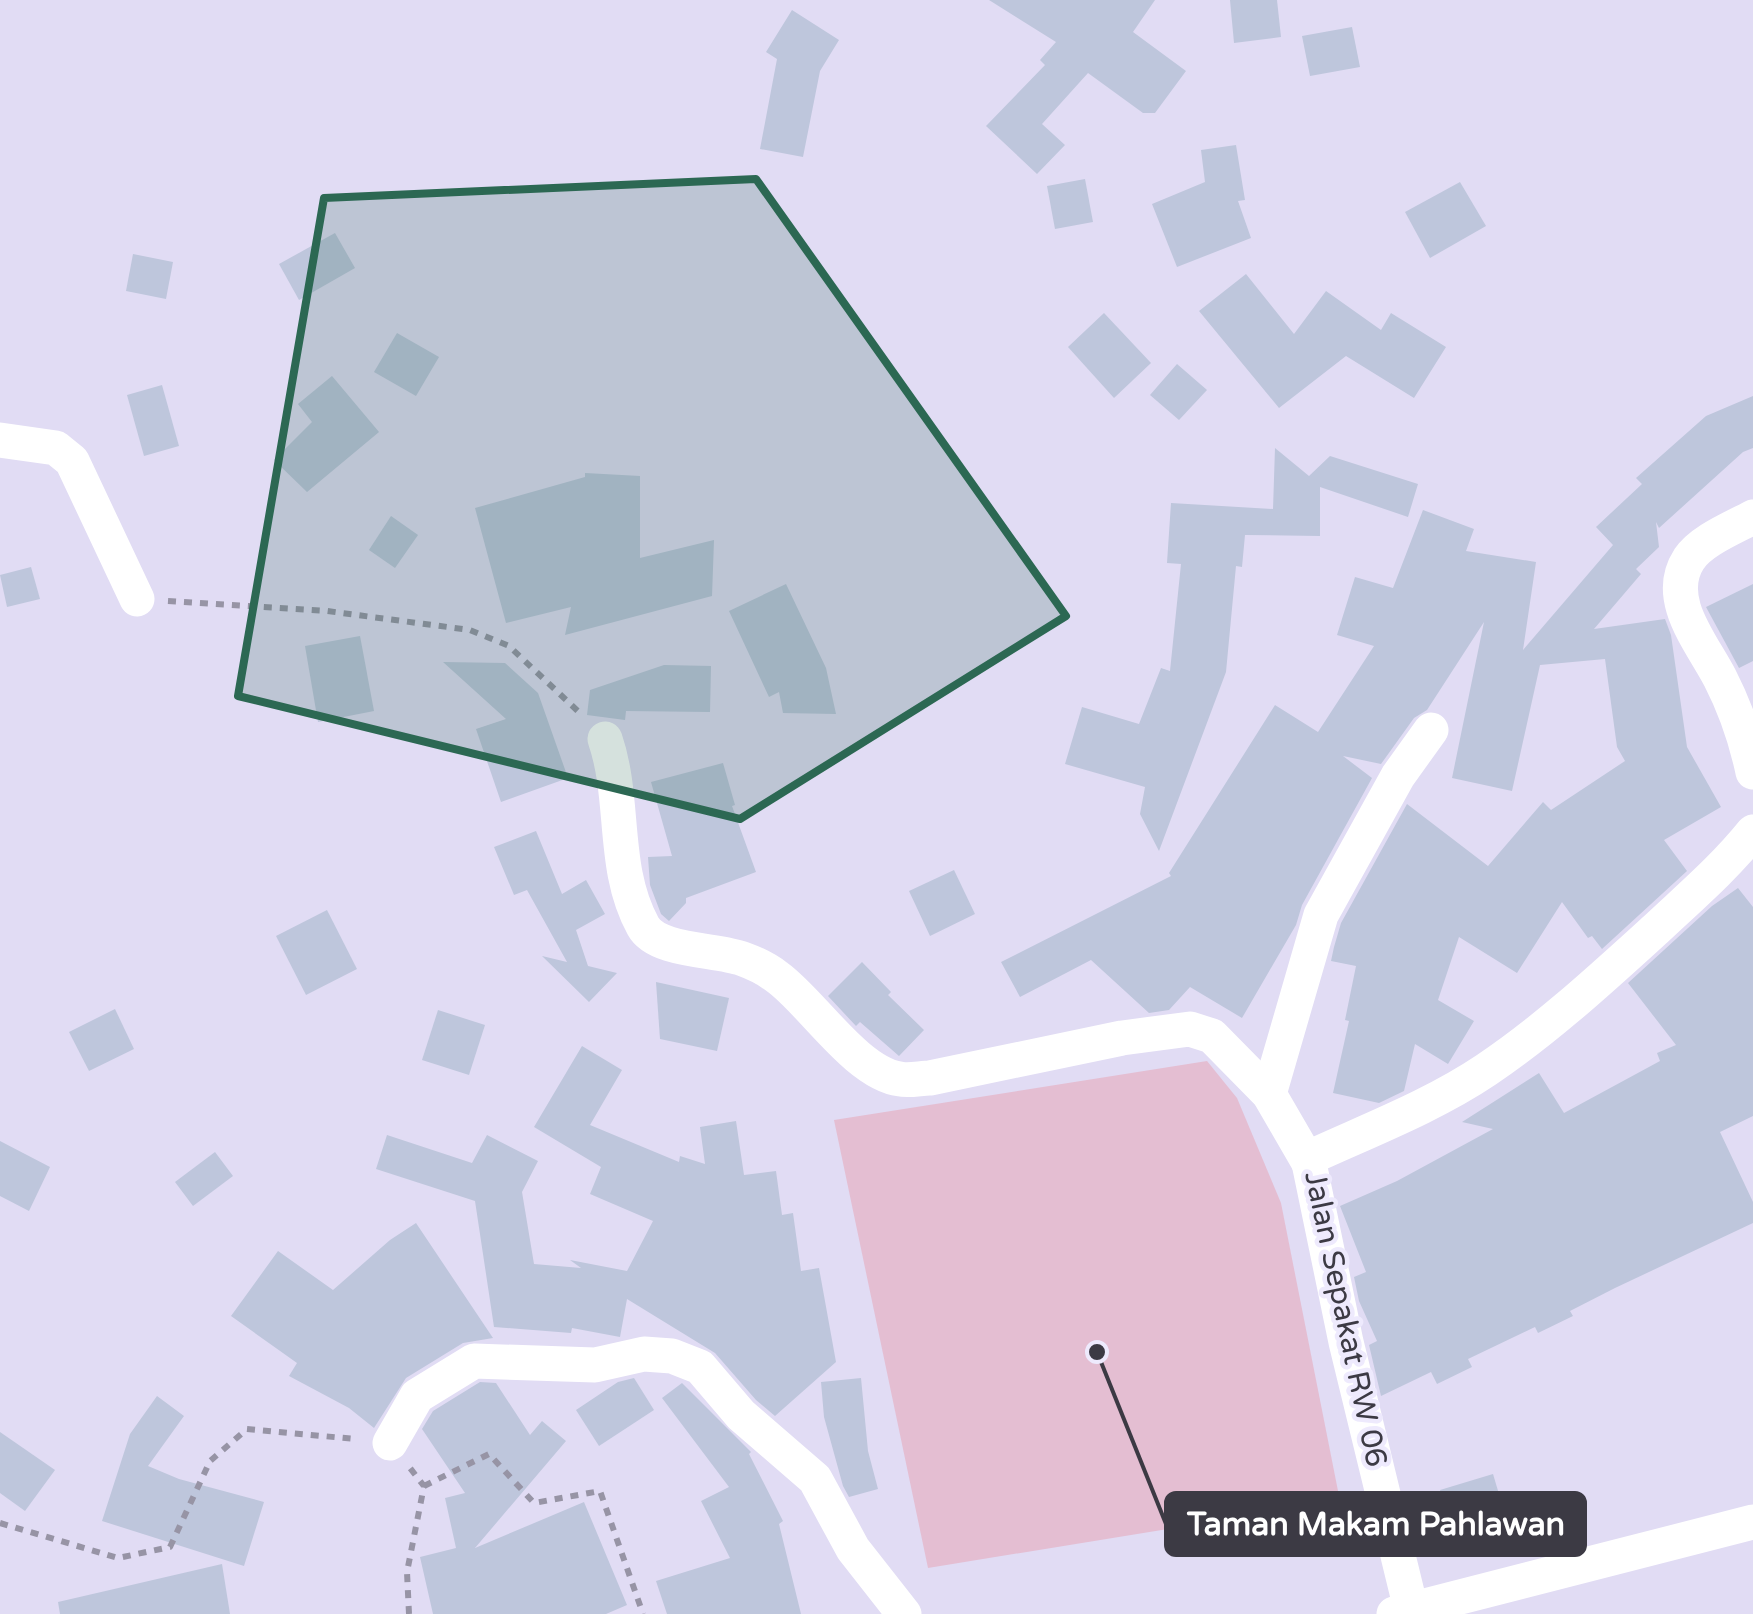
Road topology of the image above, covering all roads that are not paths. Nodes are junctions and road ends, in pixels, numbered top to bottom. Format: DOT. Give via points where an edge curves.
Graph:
graph roads {
  1 [pos="0,440"];
  2 [pos="1753,517"];
  3 [pos="137,599"];
  4 [pos="1431,730"];
  5 [pos="605,739"];
  6 [pos="1753,772"];
  7 [pos="1753,832"];
  8 [pos="1269,1094"];
  9 [pos="1309,1163"];
  10 [pos="390,1443"];
  11 [pos="1753,1522"];
  12 [pos="1402,1612"];
  13 [pos="904,1614"];
  1 -- 3 [label="street" via="56,448 72,461"];
  2 -- 6 [label="street" via="1691,556 1680,578 1686,620 1720,678"];
  4 -- 8 [label="street" via="1321,915"];
  5 -- 8 [label="street" via="615,766 620,847 645,931 666,943 741,958 778,977 878,1072 930,1078 1190,1029 1212,1036"];
  7 -- 9 [label="street, Jalan Sepakat RW 06" via="1614,968 1532,1036 1483,1072"];
  8 -- 9 [label="street"];
  9 -- 12 [label="street, Jalan Sepakat RW 06"];
  10 -- 13 [label="street" via="417,1396 474,1362 595,1365 644,1354 672,1356 700,1367 741,1415 815,1479 853,1550"];
  11 -- 12 [label="street"];
}
